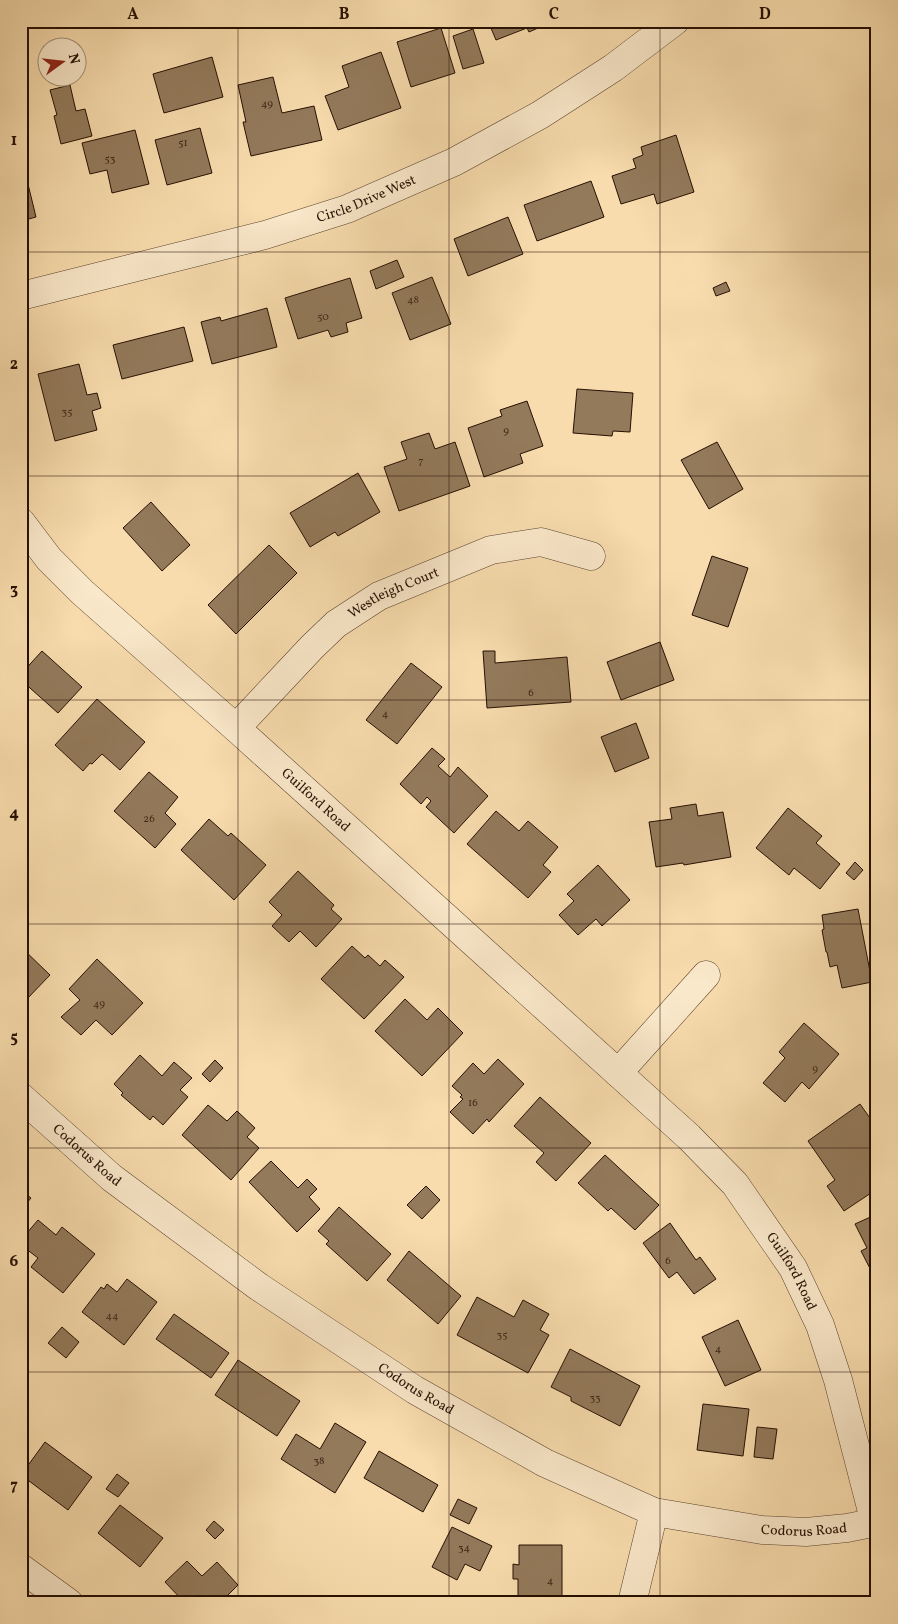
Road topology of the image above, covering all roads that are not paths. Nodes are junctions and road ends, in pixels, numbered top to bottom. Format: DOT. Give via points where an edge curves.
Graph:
graph roads {
  1 [pos="675,21"];
  2 [pos="21,296"];
  3 [pos="21,522"];
  4 [pos="591,556"];
  5 [pos="236,728"];
  6 [pos="706,974"];
  7 [pos="618,1073"];
  8 [pos="21,1097"];
  9 [pos="654,1512"];
  10 [pos="876,1522"];
  11 [pos="21,1568"];
  12 [pos="69,1603"];
  13 [pos="632,1603"];
  1 -- 2 [label="street, Circle Drive West" via="613,68 540,115 454,162 347,209 265,235"];
  3 -- 5 [label="street, Guilford Road" via="49,559 82,592"];
  4 -- 5 [label="street, Westleigh Court" via="541,542 492,550 379,596 330,630"];
  5 -- 7 [label="street, Guilford Road"];
  6 -- 7 [label="street"];
  7 -- 10 [label="street, Guilford Road" via="735,1184 793,1268 820,1325"];
  8 -- 9 [label="street, Codorus Road" via="112,1178 259,1288 390,1374 545,1463"];
  9 -- 10 [label="street, Codorus Road" via="762,1530 806,1532"];
  9 -- 13 [label="street"];
  11 -- 12 [label="street"];
}
